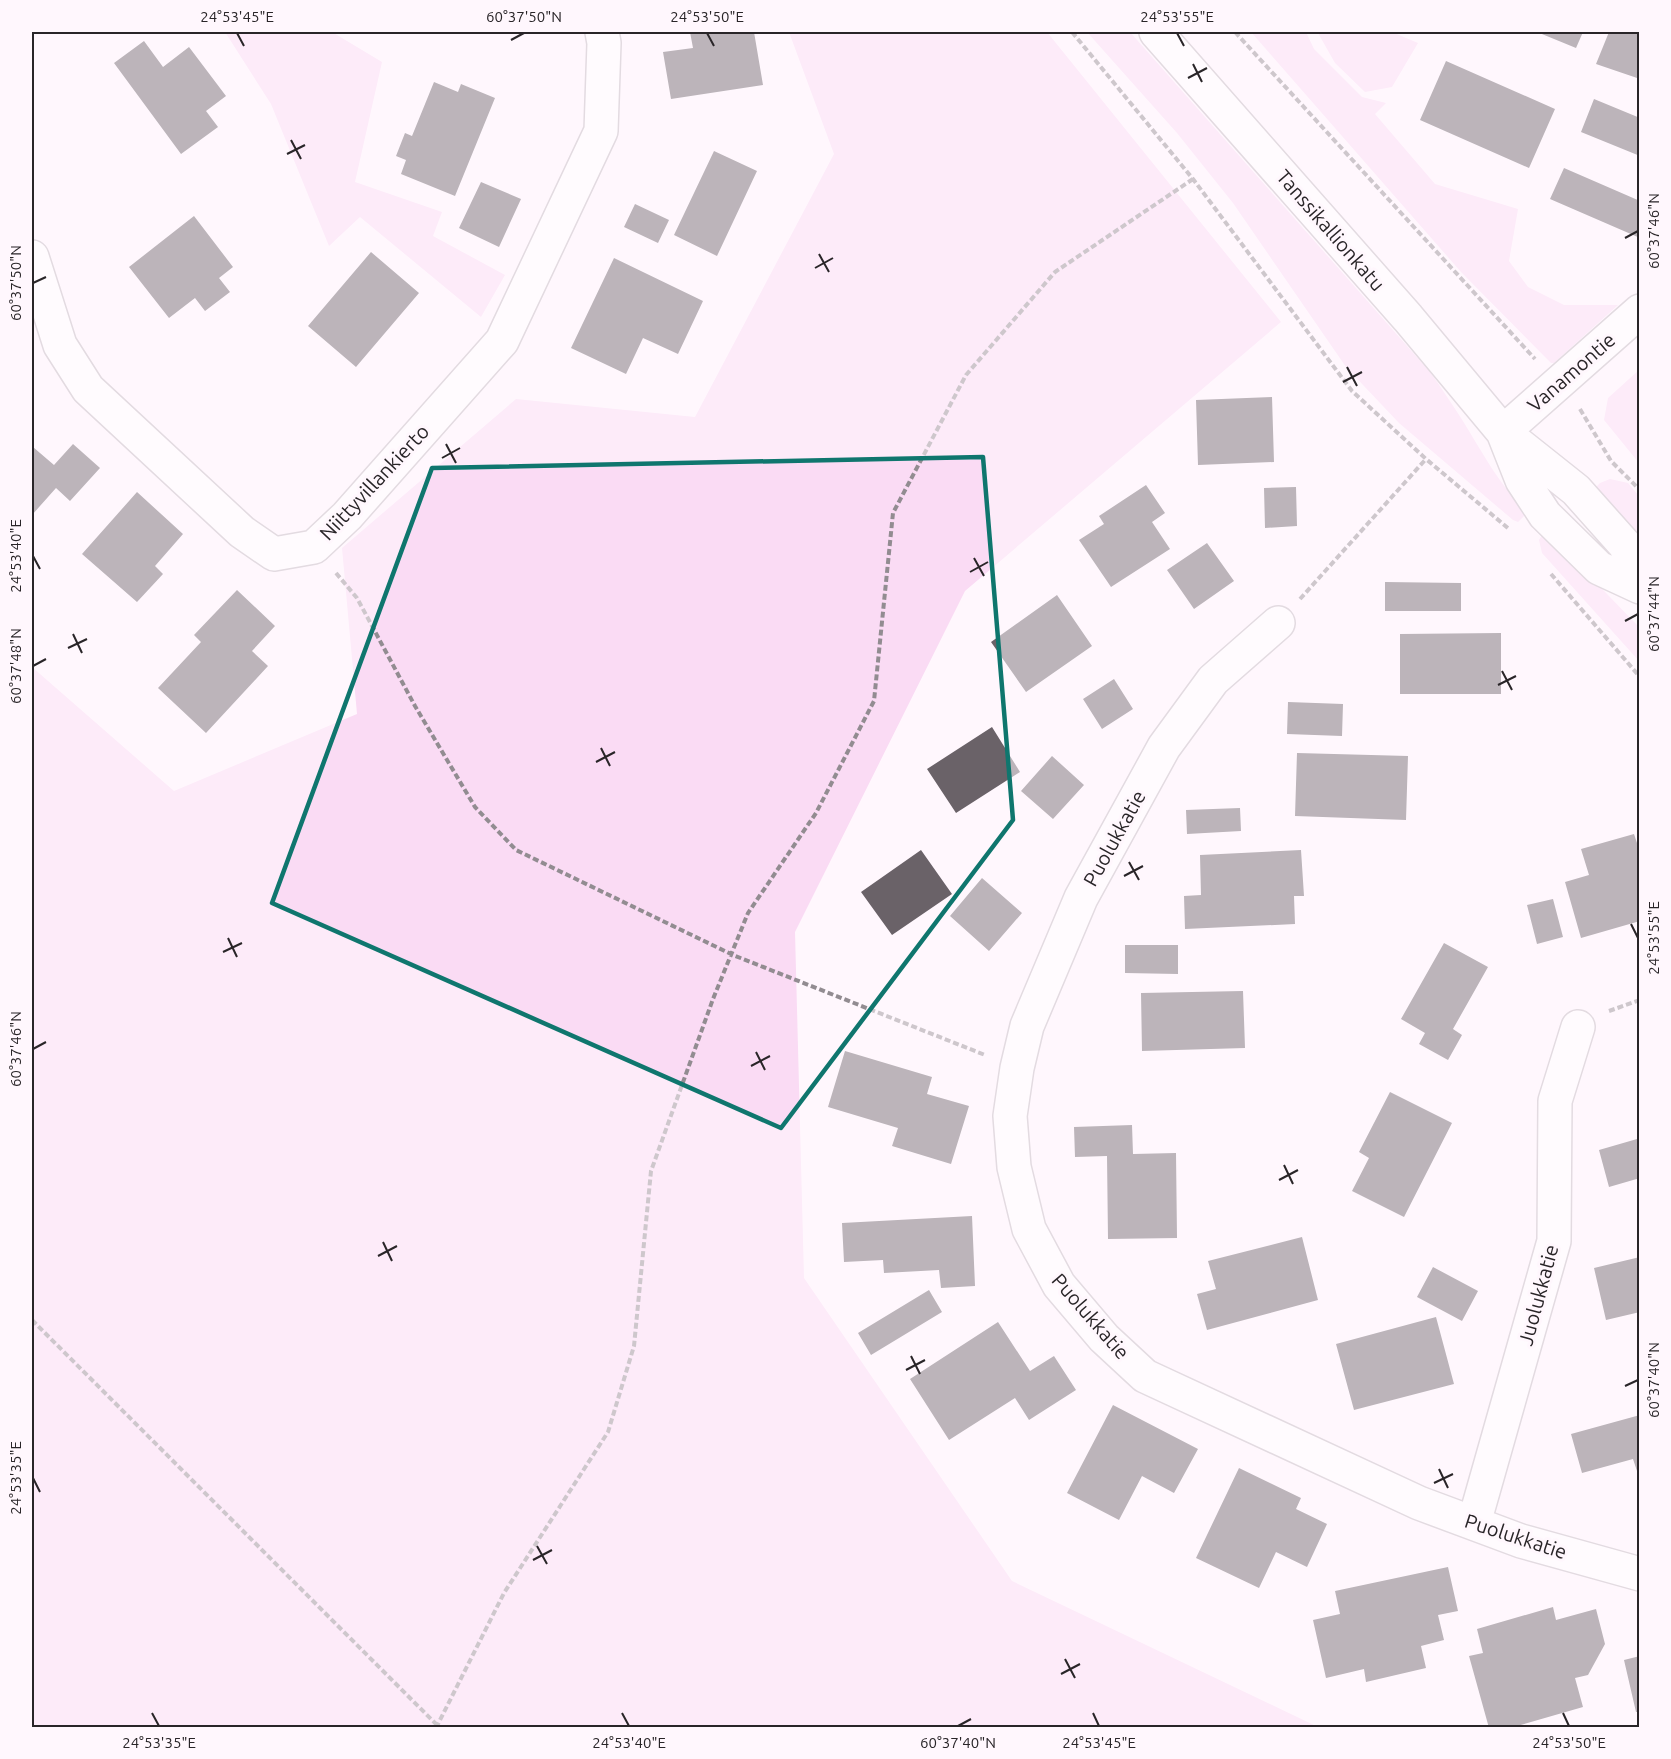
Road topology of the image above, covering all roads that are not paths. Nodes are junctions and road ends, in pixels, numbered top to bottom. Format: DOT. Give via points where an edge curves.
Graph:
graph roads {
  1 [pos="602,32"];
  2 [pos="1156,32"];
  3 [pos="32,257"];
  4 [pos="1640,311"];
  5 [pos="1503,432"];
  6 [pos="1640,575"];
  7 [pos="1640,586"];
  8 [pos="1278,623"];
  9 [pos="1578,1027"];
  10 [pos="1474,1523"];
  11 [pos="1640,1574"];
  1 -- 3 [label="street, Niittyvillankierto" via="601,131 502,341 347,516 314,547 274,554 242,531 88,389 60,345"];
  2 -- 5 [label="street, Tanssikallionkatu"];
  4 -- 5 [label="street, Vanamontie"];
  5 -- 6 [label="street, Tanssikallionkatu" via="1576,490 1625,545"];
  5 -- 7 [label="street, Tanssikallionkatu" via="1522,480 1545,515 1599,568"];
  8 -- 10 [label="street, Puolukkatie" via="1214,680 1164,747 1081,898 1027,1026 1010,1116 1014,1167 1029,1229 1059,1285 1104,1338 1145,1376 1419,1503"];
  9 -- 10 [label="street, Juolukkatie" via="1555,1101 1554,1241"];
  10 -- 11 [label="street, Puolukkatie"];
}
